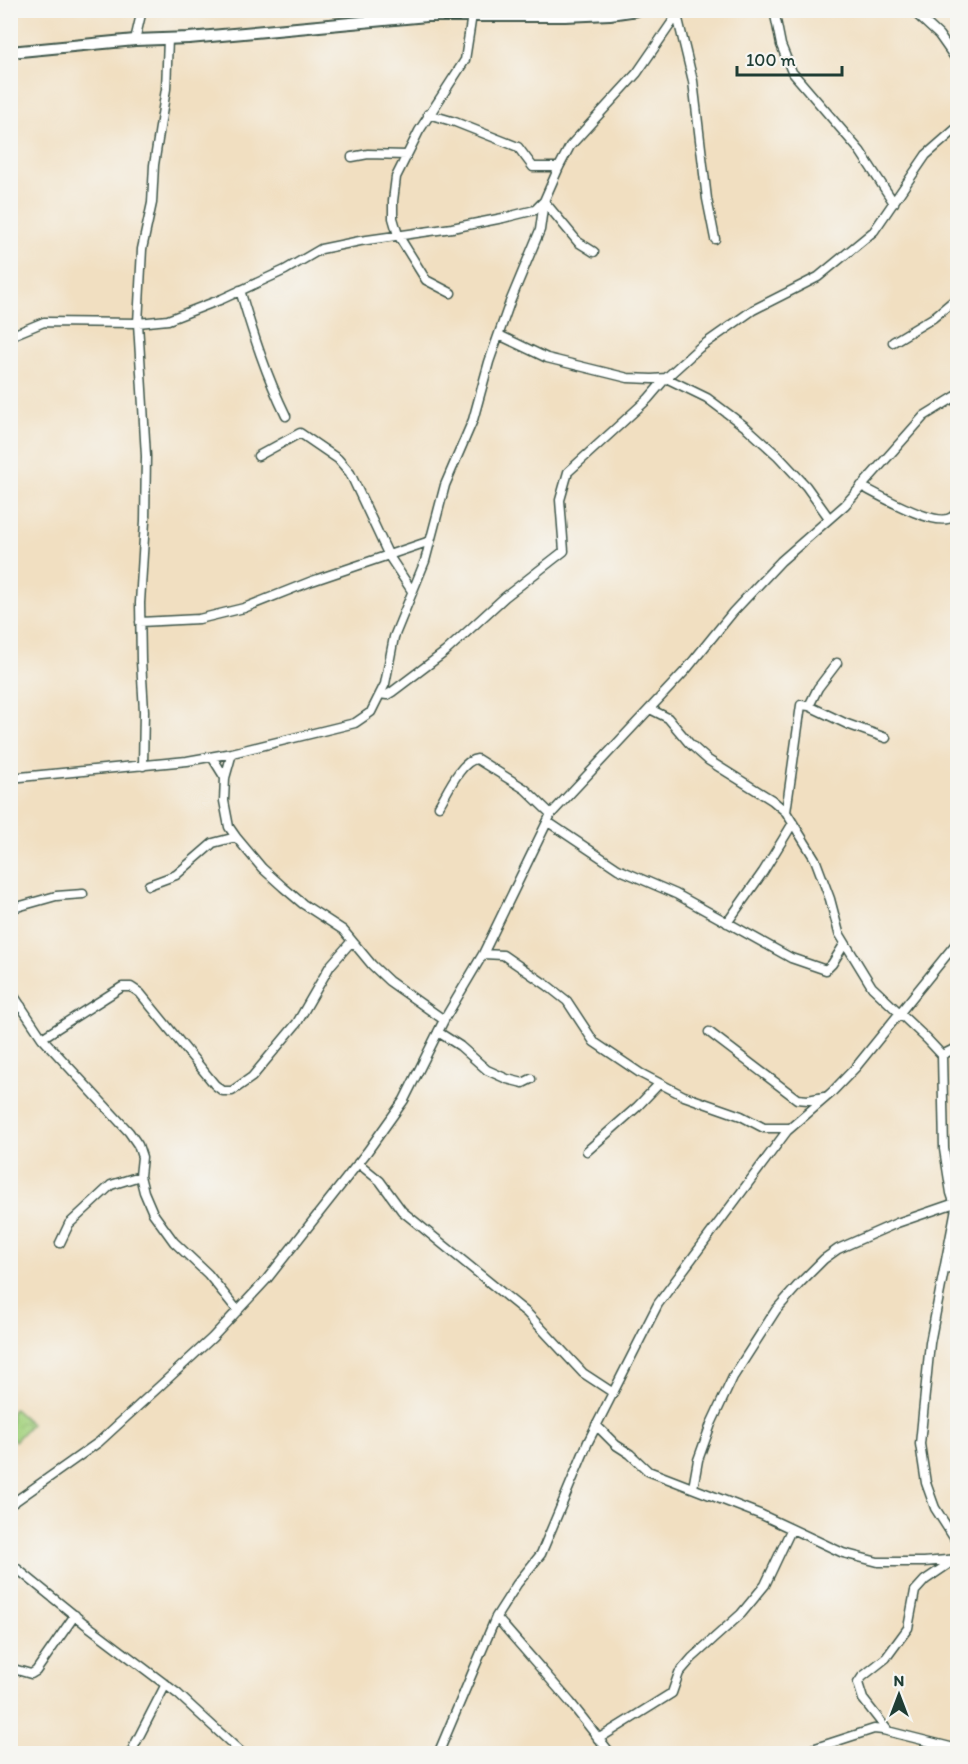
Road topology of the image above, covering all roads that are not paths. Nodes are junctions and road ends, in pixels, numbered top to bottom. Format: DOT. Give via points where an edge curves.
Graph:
graph roads {
  1 [pos="142,10"];
  2 [pos="637,10"];
  3 [pos="774,10"];
  4 [pos="912,10"];
  5 [pos="677,13"];
  6 [pos="412,14"];
  7 [pos="472,15"];
  8 [pos="168,39"];
  9 [pos="135,40"];
  10 [pos="10,52"];
  11 [pos="957,62"];
  12 [pos="428,114"];
  13 [pos="957,127"];
  14 [pos="406,155"];
  15 [pos="352,157"];
  16 [pos="559,167"];
  17 [pos="544,201"];
  18 [pos="894,203"];
  19 [pos="398,235"];
  20 [pos="714,239"];
  21 [pos="594,252"];
  22 [pos="240,290"];
  23 [pos="451,293"];
  24 [pos="957,297"];
  25 [pos="138,323"];
  26 [pos="499,335"];
  27 [pos="10,336"];
  28 [pos="892,342"];
  29 [pos="666,378"];
  30 [pos="957,395"];
  31 [pos="286,416"];
  32 [pos="258,456"];
  33 [pos="861,486"];
  34 [pos="957,510"];
  35 [pos="829,518"];
  36 [pos="430,541"];
  37 [pos="389,556"];
  38 [pos="411,591"];
  39 [pos="140,622"];
  40 [pos="837,663"];
  41 [pos="380,694"];
  42 [pos="809,706"];
  43 [pos="650,709"];
  44 [pos="886,738"];
  45 [pos="232,753"];
  46 [pos="212,757"];
  47 [pos="143,766"];
  48 [pos="10,778"];
  49 [pos="225,778"];
  50 [pos="439,806"];
  51 [pos="786,812"];
  52 [pos="550,818"];
  53 [pos="793,822"];
  54 [pos="236,837"];
  55 [pos="149,885"];
  56 [pos="83,894"];
  57 [pos="10,909"];
  58 [pos="727,923"];
  59 [pos="957,941"];
  60 [pos="351,942"];
  61 [pos="845,943"];
  62 [pos="483,954"];
  63 [pos="10,990"];
  64 [pos="21,1006"];
  65 [pos="10,1012"];
  66 [pos="900,1013"];
  67 [pos="444,1020"];
  68 [pos="438,1032"];
  69 [pos="709,1032"];
  70 [pos="42,1038"];
  71 [pos="957,1047"];
  72 [pos="942,1055"];
  73 [pos="531,1078"];
  74 [pos="659,1084"];
  75 [pos="826,1097"];
  76 [pos="789,1128"];
  77 [pos="587,1151"];
  78 [pos="358,1163"];
  79 [pos="140,1176"];
  80 [pos="956,1206"];
  81 [pos="60,1243"];
  82 [pos="945,1265"];
  83 [pos="957,1273"];
  84 [pos="238,1311"];
  85 [pos="612,1392"];
  86 [pos="596,1425"];
  87 [pos="693,1488"];
  88 [pos="10,1505"];
  89 [pos="791,1530"];
  90 [pos="957,1543"];
  91 [pos="957,1559"];
  92 [pos="10,1563"];
  93 [pos="75,1615"];
  94 [pos="496,1617"];
  95 [pos="10,1668"];
  96 [pos="166,1684"];
  97 [pos="888,1731"];
  98 [pos="598,1739"];
  99 [pos="957,1749"];
  100 [pos="130,1754"];
  101 [pos="243,1754"];
  102 [pos="438,1754"];
  103 [pos="611,1754"];
  104 [pos="797,1754"];
  1 -- 9 [label="street"];
  2 -- 7 [label="street" via="565,16"];
  3 -- 18 [label="street" via="781,45 792,72 860,151"];
  4 -- 11 [label="street" via="939,35"];
  5 -- 16 [label="street" via="637,73 570,146"];
  5 -- 20 [label="street" via="693,81"];
  6 -- 7 [label="street"];
  6 -- 8 [label="street"];
  7 -- 12 [label="street" via="465,60"];
  8 -- 9 [label="street"];
  8 -- 25 [label="street" via="152,203 142,249"];
  9 -- 10 [label="street"];
  12 -- 14 [label="street"];
  12 -- 16 [label="street" via="518,147 533,167"];
  13 -- 18 [label="street" via="926,155"];
  14 -- 15 [label="street"];
  14 -- 19 [label="street" via="396,177 393,201"];
  16 -- 17 [label="street"];
  17 -- 19 [label="street" via="535,210 503,218"];
  17 -- 21 [label="street" via="578,242"];
  17 -- 26 [label="street" via="540,231"];
  18 -- 29 [label="street" via="874,231 818,277 753,310 699,348"];
  19 -- 22 [label="street" via="321,249"];
  19 -- 23 [label="street" via="426,280"];
  22 -- 25 [label="street" via="178,317"];
  22 -- 31 [label="street" via="256,348"];
  24 -- 28 [label="street" via="933,318"];
  25 -- 27 [label="street" via="44,322"];
  25 -- 39 [label="street" via="146,456"];
  26 -- 29 [label="street" via="547,358 628,378"];
  26 -- 36 [label="street" via="473,420 445,484"];
  29 -- 35 [label="street" via="707,398 747,428 806,486"];
  29 -- 41 [label="street" via="568,472 560,500 564,551 505,597 445,652 393,692"];
  30 -- 33 [label="street" via="924,416"];
  32 -- 37 [label="street" via="300,433 338,459 351,473"];
  33 -- 34 [label="street" via="931,519 944,520"];
  33 -- 35 [label="street"];
  35 -- 43 [label="street" via="733,612"];
  36 -- 37 [label="street"];
  36 -- 38 [label="street"];
  37 -- 38 [label="street"];
  37 -- 39 [label="street" via="244,608 199,619"];
  38 -- 41 [label="street" via="394,637"];
  39 -- 47 [label="street"];
  40 -- 42 [label="street"];
  41 -- 45 [label="street" via="371,712 355,723"];
  42 -- 44 [label="street"];
  42 -- 51 [label="street" via="799,707"];
  43 -- 51 [label="street" via="668,718 708,760"];
  43 -- 52 [label="street"];
  45 -- 46 [label="street"];
  45 -- 49 [label="street"];
  46 -- 47 [label="street"];
  46 -- 49 [label="street"];
  47 -- 48 [label="street"];
  49 -- 54 [label="street" via="227,818"];
  50 -- 52 [label="street" via="462,768 477,759 525,789"];
  51 -- 53 [label="street"];
  52 -- 58 [label="street" via="618,869 676,894"];
  52 -- 62 [label="street"];
  53 -- 58 [label="street"];
  53 -- 61 [label="street" via="815,860"];
  54 -- 55 [label="street" via="213,843 176,875"];
  54 -- 60 [label="street" via="269,874 303,904 343,930"];
  56 -- 57 [label="street" via="56,896"];
  58 -- 61 [label="street" via="791,958 826,970"];
  59 -- 66 [label="street"];
  60 -- 67 [label="street" via="389,981"];
  60 -- 70 [label="street" via="330,966 297,1023 252,1077 232,1091 215,1085 131,987 122,987"];
  61 -- 66 [label="street" via="872,987"];
  62 -- 67 [label="street"];
  62 -- 74 [label="street" via="503,955 548,986 567,1001 594,1042"];
  63 -- 64 [label="street"];
  64 -- 65 [label="street"];
  64 -- 70 [label="street"];
  66 -- 72 [label="street"];
  66 -- 75 [label="street"];
  67 -- 68 [label="street"];
  68 -- 73 [label="street" via="487,1070 523,1083"];
  68 -- 78 [label="street" via="404,1100"];
  69 -- 75 [label="street" via="797,1099"];
  70 -- 79 [label="street" via="129,1132 142,1157"];
  71 -- 72 [label="street"];
  72 -- 80 [label="street" via="944,1149"];
  74 -- 76 [label="street" via="764,1128"];
  74 -- 77 [label="street"];
  75 -- 76 [label="street"];
  76 -- 85 [label="street" via="658,1304"];
  78 -- 84 [label="street" via="293,1248"];
  78 -- 85 [label="street" via="380,1181 402,1211 527,1312 582,1372"];
  79 -- 81 [label="street" via="111,1185 69,1224"];
  79 -- 84 [label="street" via="147,1202 162,1226"];
  80 -- 82 [label="street"];
  80 -- 87 [label="street" via="897,1223 824,1258 776,1310 733,1377 698,1460"];
  82 -- 83 [label="street"];
  82 -- 90 [label="street" via="930,1343 920,1444 926,1483 935,1508"];
  84 -- 88 [label="street" via="99,1442"];
  85 -- 86 [label="street"];
  86 -- 87 [label="street" via="648,1471"];
  86 -- 94 [label="street" via="541,1554"];
  87 -- 89 [label="street"];
  89 -- 91 [label="street" via="843,1553 878,1562"];
  89 -- 98 [label="street" via="765,1586 741,1614 692,1658 679,1673 672,1693"];
  91 -- 97 [label="street" via="915,1591 908,1628 886,1658 858,1683 863,1699"];
  92 -- 93 [label="street"];
  93 -- 95 [label="street" via="36,1671 31,1674"];
  93 -- 96 [label="street"];
  94 -- 98 [label="street"];
  94 -- 102 [label="street"];
  96 -- 100 [label="street"];
  96 -- 101 [label="street"];
  97 -- 99 [label="street"];
  97 -- 104 [label="street" via="868,1730"];
  98 -- 103 [label="street"];
}
